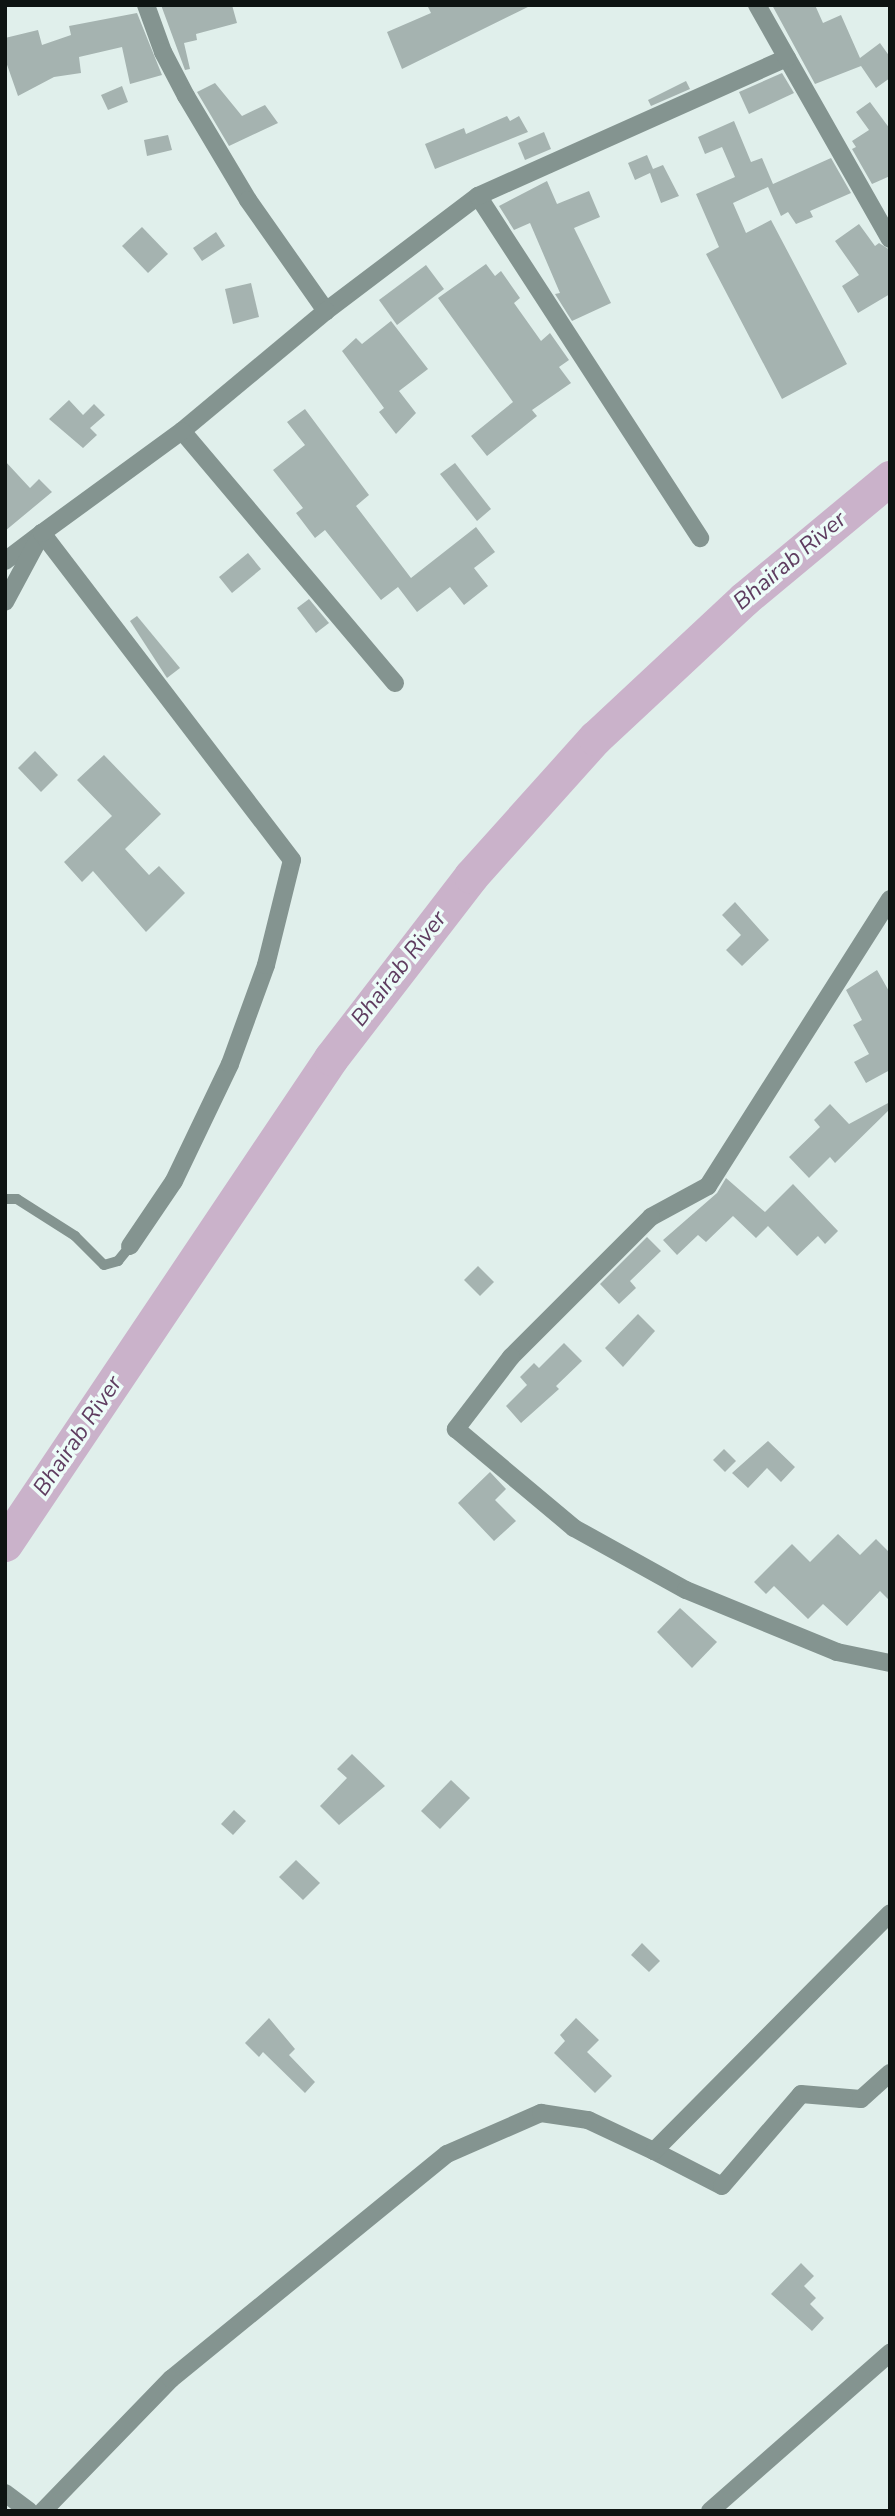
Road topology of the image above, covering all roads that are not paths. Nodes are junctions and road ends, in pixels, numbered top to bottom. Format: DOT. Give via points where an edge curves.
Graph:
graph roads {
  1 [pos="146,5"];
  2 [pos="757,5"];
  3 [pos="787,58"];
  4 [pos="478,196"];
  5 [pos="890,239"];
  6 [pos="326,311"];
  7 [pos="182,431"];
  8 [pos="42,533"];
  9 [pos="699,538"];
  10 [pos="5,561"];
  11 [pos="5,601"];
  12 [pos="395,683"];
  13 [pos="890,899"];
  14 [pos="5,1199"];
  15 [pos="130,1246"];
  16 [pos="890,1663"];
  17 [pos="890,1913"];
  18 [pos="890,2073"];
  19 [pos="654,2151"];
  20 [pos="890,2353"];
  21 [pos="5,2493"];
  22 [pos="29,2511"];
  23 [pos="43,2511"];
  24 [pos="710,2511"];
  1 -- 6 [label="street" via="186,96 248,200"];
  2 -- 3 [label="street"];
  3 -- 4 [label="street"];
  3 -- 5 [label="street"];
  4 -- 6 [label="street"];
  4 -- 9 [label="street"];
  6 -- 7 [label="street"];
  7 -- 8 [label="street"];
  7 -- 12 [label="street"];
  8 -- 10 [label="street"];
  8 -- 11 [label="street"];
  8 -- 15 [label="street" via="292,860 266,965 230,1064 174,1181"];
  13 -- 16 [label="street" via="708,1186 650,1217 511,1357 456,1429 574,1528 686,1590 838,1652"];
  14 -- 15 [label="lane" via="17,1199 75,1236 104,1265 118,1261"];
  17 -- 19 [label="street"];
  18 -- 19 [label="street" via="860,2099 802,2094 722,2186"];
  19 -- 23 [label="street" via="588,2120 541,2113 447,2154 171,2379"];
  20 -- 24 [label="street"];
  21 -- 22 [label="street"];
}
